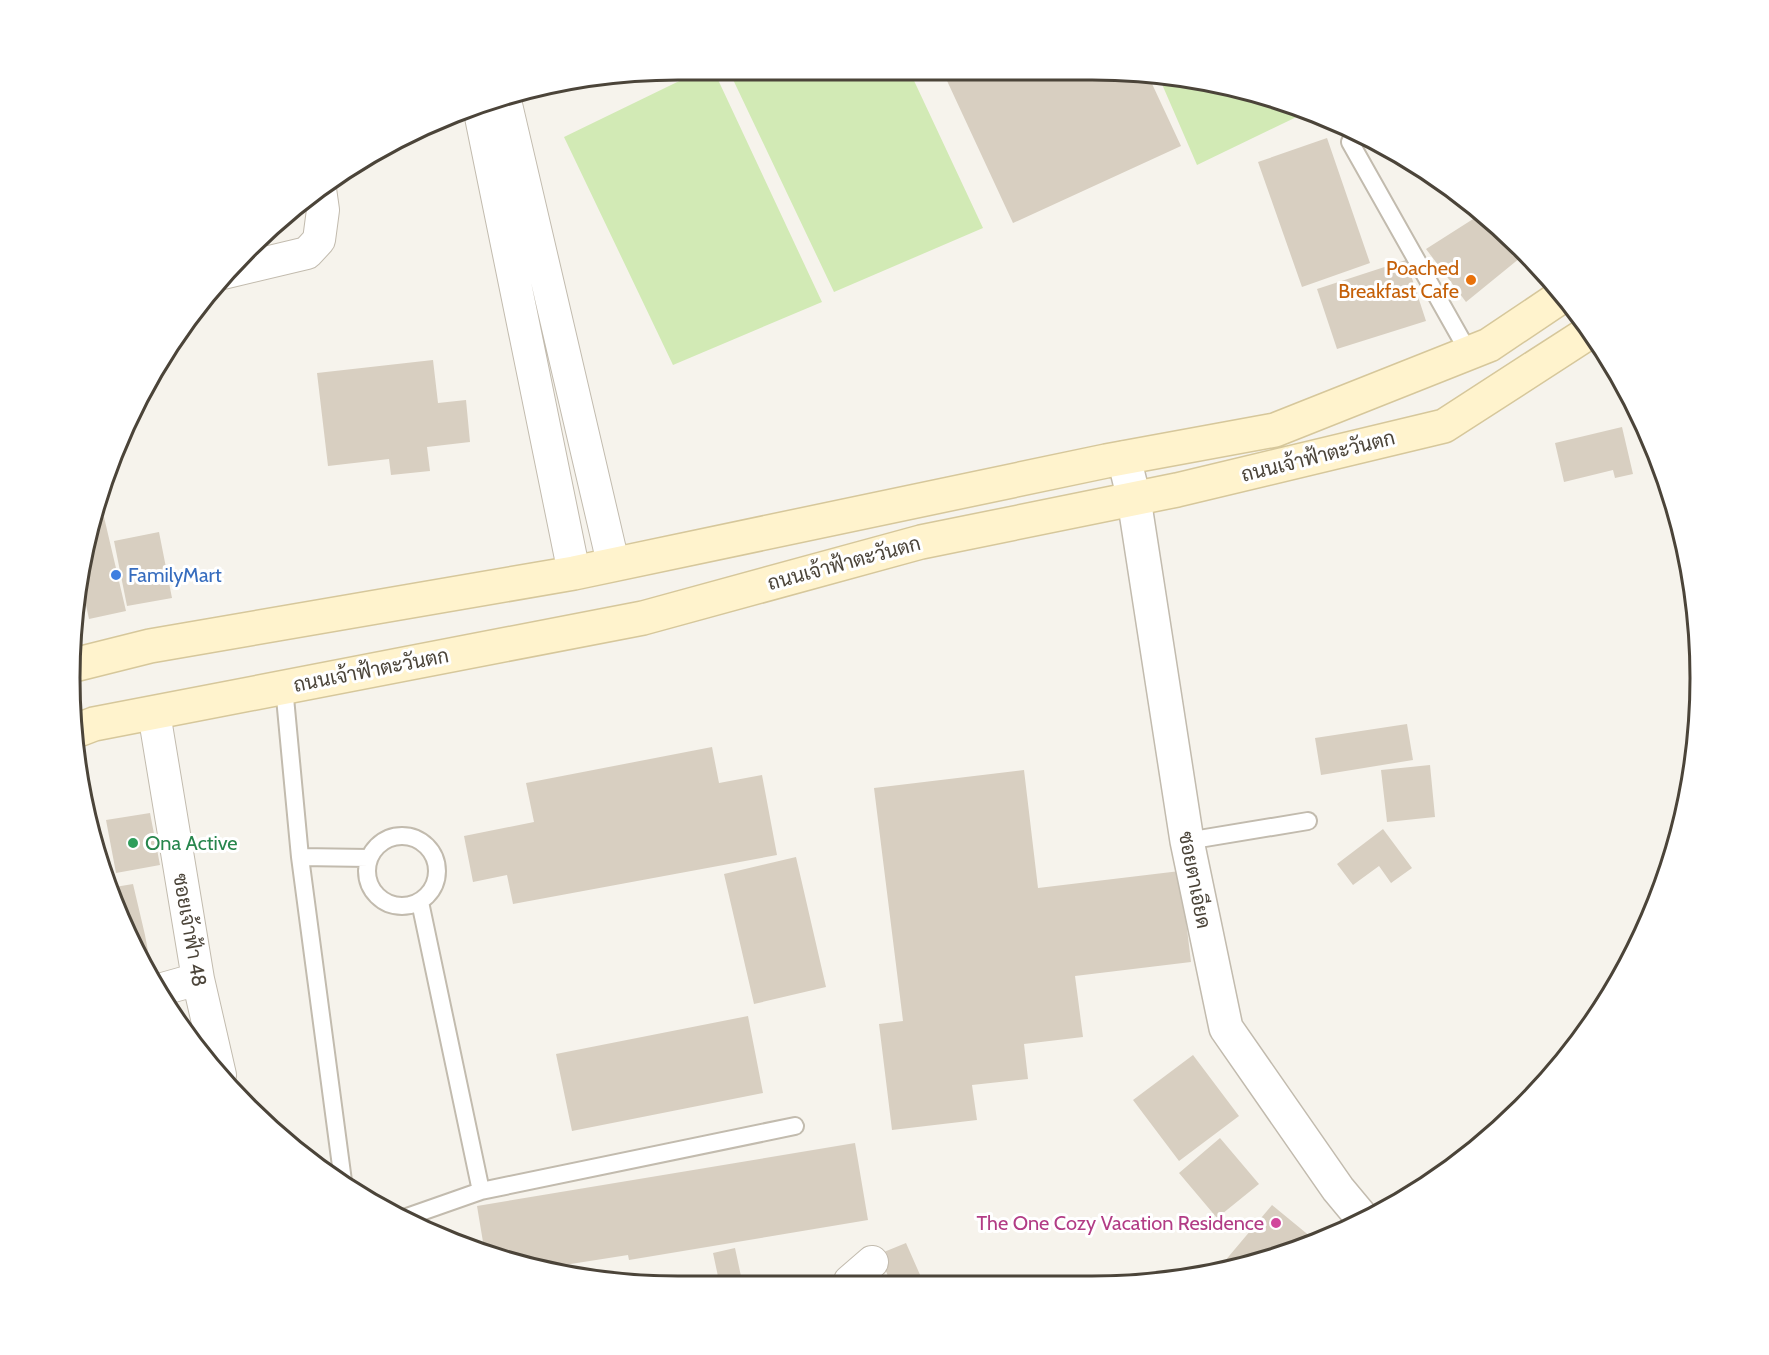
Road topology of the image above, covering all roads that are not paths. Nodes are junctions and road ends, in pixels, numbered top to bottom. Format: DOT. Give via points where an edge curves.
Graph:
graph roads {
  1 [pos="506,105"];
  2 [pos="480,113"];
  3 [pos="1350,142"];
  4 [pos="321,197"];
  5 [pos="242,268"];
  6 [pos="1555,300"];
  7 [pos="1583,337"];
  8 [pos="1469,353"];
  9 [pos="1124,458"];
  10 [pos="1134,499"];
  11 [pos="613,563"];
  12 [pos="574,573"];
  13 [pos="81,657"];
  14 [pos="284,687"];
  15 [pos="154,713"];
  16 [pos="82,729"];
  17 [pos="1308,821"];
  18 [pos="1187,841"];
  19 [pos="300,857"];
  20 [pos="369,858"];
  21 [pos="420,902"];
  22 [pos="198,979"];
  23 [pos="167,988"];
  24 [pos="216,1058"];
  25 [pos="795,1126"];
  26 [pos="342,1173"];
  27 [pos="481,1191"];
  28 [pos="1358,1213"];
  29 [pos="414,1214"];
  1 -- 11 [label="street"];
  2 -- 12 [label="street"];
  3 -- 8 [label="lane"];
  4 -- 5 [label="street" via="319,240 307,253"];
  6 -- 8 [label="main road, ถนนเจ้าฟ้าตะวันตก" via="1489,345"];
  7 -- 10 [label="main road, ถนนเจ้าฟ้าตะวันตก" via="1444,426"];
  8 -- 9 [label="main road, ถนนเจ้าฟ้าตะวันตก" via="1275,430"];
  9 -- 10 [label="street, ซอยตาเอียด"];
  9 -- 11 [label="main road, ถนนเจ้าฟ้าตะวันตก"];
  10 -- 14 [label="main road, ถนนเจ้าฟ้าตะวันตก" via="921,542 643,618"];
  10 -- 18 [label="street, ซอยตาเอียด"];
  11 -- 12 [label="main road, ถนนเจ้าฟ้าตะวันตก"];
  12 -- 13 [label="main road, ถนนเจ้าฟ้าตะวันตก"];
  14 -- 15 [label="main road, ถนนเจ้าฟ้าตะวันตก"];
  14 -- 19 [label="lane"];
  15 -- 16 [label="main road, ถนนเจ้าฟ้าตะวันตก"];
  15 -- 22 [label="street, ซอยเจ้าฟ้า 48"];
  17 -- 18 [label="lane"];
  18 -- 28 [label="street, ซอยตาเอียด" via="1226,1028"];
  19 -- 20 [label="lane"];
  19 -- 26 [label="lane"];
  20 -- 21 [label="lane" via="367,881 382,900 402,907"];
  20 -- 21 [label="lane" via="381,842 393,837 413,838 428,848 437,870 434,886"];
  21 -- 27 [label="lane"];
  22 -- 23 [label="street"];
  22 -- 24 [label="street, ซอยเจ้าฟ้า 48"];
  25 -- 27 [label="lane"];
  27 -- 29 [label="lane"];
}
